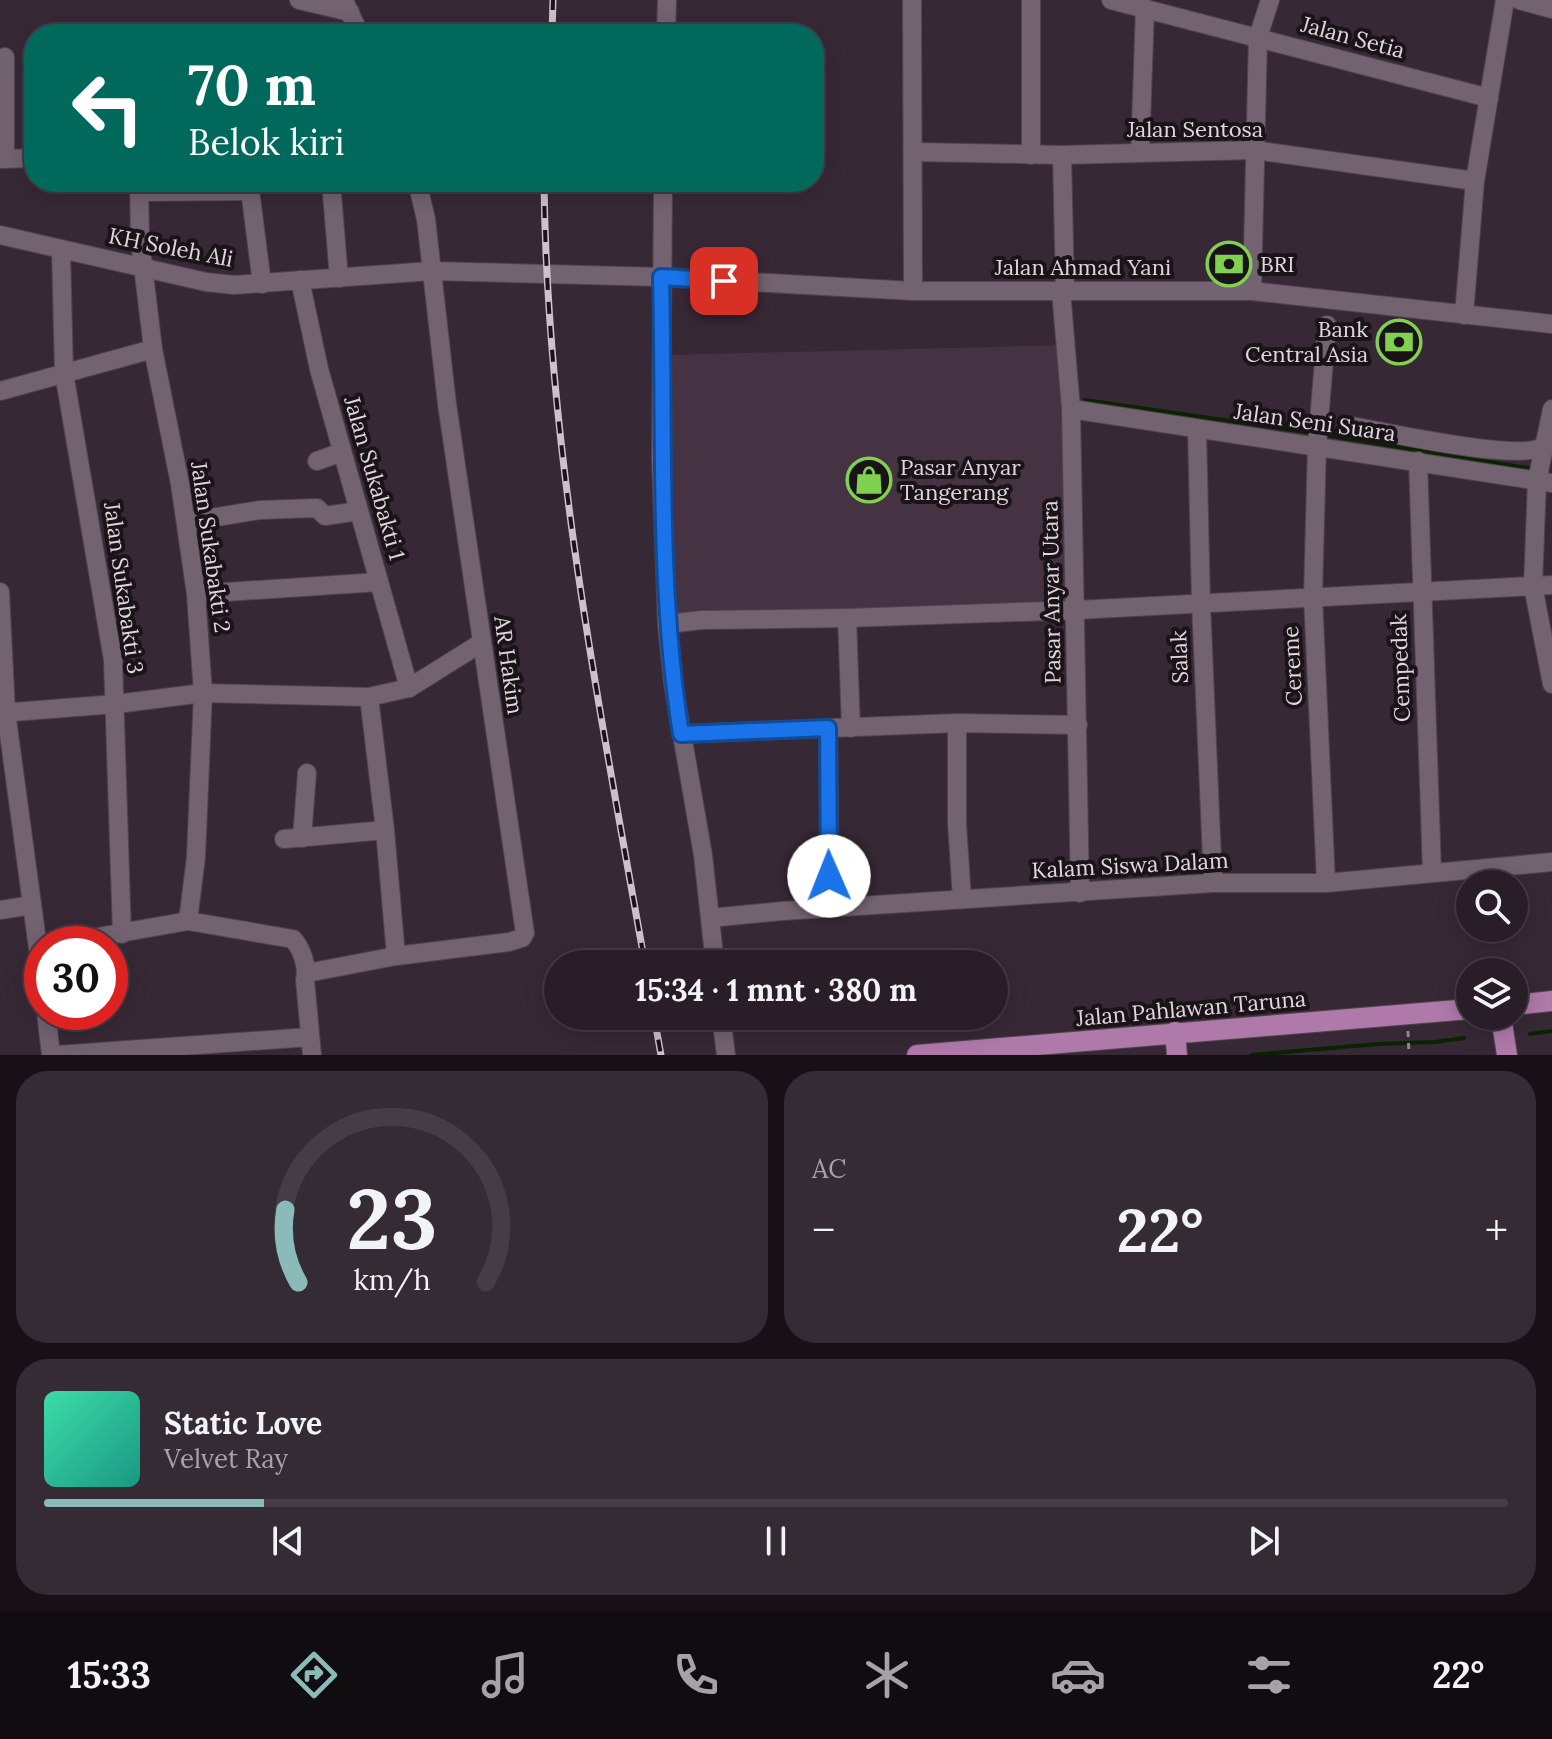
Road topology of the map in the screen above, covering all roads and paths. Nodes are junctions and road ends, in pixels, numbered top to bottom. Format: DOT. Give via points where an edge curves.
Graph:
graph roads {
  1 [pos="299,0"];
  2 [pos="667,0"];
  3 [pos="912,0"];
  4 [pos="1031,0"];
  5 [pos="1111,0"];
  6 [pos="1270,0"];
  7 [pos="1505,0"];
  8 [pos="1519,0"];
  9 [pos="347,6"];
  10 [pos="1145,9"];
  11 [pos="1552,9"];
  12 [pos="666,24"];
  13 [pos="1258,37"];
  14 [pos="5,57"];
  15 [pos="1489,98"];
  16 [pos="1254,150"];
  17 [pos="914,152"];
  18 [pos="1140,153"];
  19 [pos="1031,155"];
  20 [pos="1062,155"];
  21 [pos="24,158"];
  22 [pos="3,159"];
  23 [pos="1475,181"];
  24 [pos="137,192"];
  25 [pos="251,192"];
  26 [pos="332,192"];
  27 [pos="419,192"];
  28 [pos="663,192"];
  29 [pos="0,235"];
  30 [pos="61,250"];
  31 [pos="144,267"];
  32 [pos="432,271"];
  33 [pos="661,277"];
  34 [pos="339,278"];
  35 [pos="300,280"];
  36 [pos="262,284"];
  37 [pos="913,291"];
  38 [pos="1063,291"];
  39 [pos="1252,291"];
  40 [pos="1464,315"];
  41 [pos="1552,324"];
  42 [pos="1327,325"];
  43 [pos="153,349"];
  44 [pos="64,373"];
  45 [pos="0,391"];
  46 [pos="1071,409"];
  47 [pos="1552,409"];
  48 [pos="1347,425"];
  49 [pos="1197,429"];
  50 [pos="1317,438"];
  51 [pos="1544,448"];
  52 [pos="342,452"];
  53 [pos="317,461"];
  54 [pos="1418,461"];
  55 [pos="1542,480"];
  56 [pos="359,511"];
  57 [pos="186,522"];
  58 [pos="379,582"];
  59 [pos="1552,585"];
  60 [pos="1533,586"];
  61 [pos="0,592"];
  62 [pos="1422,593"];
  63 [pos="196,594"];
  64 [pos="1313,596"];
  65 [pos="1201,603"];
  66 [pos="1077,610"];
  67 [pos="847,618"];
  68 [pos="667,624"];
  69 [pos="481,643"];
  70 [pos="1552,684"];
  71 [pos="409,688"];
  72 [pos="203,693"];
  73 [pos="369,697"];
  74 [pos="116,704"];
  75 [pos="3,713"];
  76 [pos="957,723"];
  77 [pos="1078,725"];
  78 [pos="828,728"];
  79 [pos="851,728"];
  80 [pos="681,734"];
  81 [pos="307,773"];
  82 [pos="9,810"];
  83 [pos="385,830"];
  84 [pos="1552,862"];
  85 [pos="1432,873"];
  86 [pos="1213,883"];
  87 [pos="1326,883"];
  88 [pos="1080,893"];
  89 [pos="962,899"];
  90 [pos="32,905"];
  91 [pos="830,908"];
  92 [pos="0,910"];
  93 [pos="710,918"];
  94 [pos="188,921"];
  95 [pos="36,926"];
  96 [pos="122,926"];
  97 [pos="128,933"];
  98 [pos="713,950"];
  99 [pos="396,956"];
  100 [pos="307,973"];
  101 [pos="1552,1001"];
  102 [pos="1528,1004"];
  103 [pos="1456,1011"];
  104 [pos="1407,1028"];
  105 [pos="49,1030"];
  106 [pos="723,1030"];
  107 [pos="1503,1030"];
  108 [pos="1176,1044"];
  109 [pos="311,1046"];
  110 [pos="1409,1053"];
  111 [pos="950,1054"];
  112 [pos="54,1055"];
  113 [pos="726,1055"];
  114 [pos="917,1055"];
  115 [pos="1507,1055"];
  1 -- 9 [label="street"];
  2 -- 12 [label="street"];
  3 -- 17 [label="street"];
  4 -- 19 [label="street"];
  5 -- 10 [label="street, Jalan Setia"];
  6 -- 13 [label="street"];
  7 -- 15 [label="street"];
  8 -- 11 [label="street"];
  10 -- 13 [label="street, Jalan Setia"];
  10 -- 18 [label="street"];
  13 -- 15 [label="street, Jalan Setia"];
  13 -- 16 [label="street"];
  14 -- 22 [label="street"];
  15 -- 23 [label="street"];
  16 -- 18 [label="street, Jalan Sentosa"];
  16 -- 23 [label="street, Jalan Sentosa"];
  16 -- 39 [label="street"];
  17 -- 19 [label="street, Jalan Sentosa"];
  17 -- 37 [label="street"];
  18 -- 20 [label="street, Jalan Sentosa"];
  19 -- 20 [label="street, Jalan Sentosa"];
  20 -- 38 [label="street, Pasar Anyar Utara"];
  21 -- 22 [label="street"];
  23 -- 40 [label="street"];
  24 -- 31 [label="street, Jalan Sukabakti 2"];
  25 -- 36 [label="street"];
  26 -- 34 [label="street"];
  27 -- 32 [label="street, AR Hakim"];
  28 -- 33 [label="street"];
  29 -- 30 [label="street, KH Soleh Ali"];
  30 -- 31 [label="street, KH Soleh Ali"];
  30 -- 44 [label="street, Jalan Sukabakti 3"];
  31 -- 36 [label="street, KH Soleh Ali" via="206,282"];
  31 -- 43 [label="street, Jalan Sukabakti 2"];
  32 -- 33 [label="street, KH Soleh Ali"];
  32 -- 34 [label="street, KH Soleh Ali"];
  32 -- 69 [label="street, AR Hakim"];
  33 -- 37 [label="street, Jalan Ahmad Yani"];
  33 -- 68 [label="street"];
  34 -- 35 [label="street, KH Soleh Ali"];
  35 -- 36 [label="street, KH Soleh Ali"];
  35 -- 52 [label="street, Jalan Sukabakti 1"];
  37 -- 38 [label="street, Jalan Ahmad Yani"];
  38 -- 39 [label="street, Jalan Ahmad Yani"];
  38 -- 46 [label="street, Pasar Anyar Utara"];
  39 -- 40 [label="street, Jalan Ahmad Yani"];
  40 -- 41 [label="street, Jalan Ahmad Yani"];
  42 -- 50 [label="street, Cereme"];
  43 -- 44 [label="street"];
  43 -- 57 [label="street, Jalan Sukabakti 2"];
  44 -- 45 [label="street"];
  44 -- 74 [label="street, Jalan Sukabakti 3" via="110,638"];
  46 -- 49 [label="street, Jalan Seni Suara"];
  46 -- 66 [label="street, Pasar Anyar Utara"];
  47 -- 51 [label="street"];
  48 -- 51 [label="street" via="1504,451"];
  49 -- 50 [label="street, Jalan Seni Suara"];
  49 -- 65 [label="street, Salak"];
  50 -- 54 [label="street, Jalan Seni Suara"];
  50 -- 64 [label="street, Cereme"];
  51 -- 55 [label="street"];
  52 -- 53 [label="street"];
  52 -- 56 [label="street, Jalan Sukabakti 1"];
  54 -- 55 [label="street, Jalan Seni Suara"];
  54 -- 62 [label="street, Cempedak"];
  55 -- 60 [label="street"];
  56 -- 57 [label="street" via="325,516 317,508 260,510"];
  56 -- 58 [label="street, Jalan Sukabakti 1"];
  57 -- 63 [label="street, Jalan Sukabakti 2"];
  58 -- 63 [label="street"];
  58 -- 71 [label="street, Jalan Sukabakti 1"];
  59 -- 60 [label="street"];
  60 -- 62 [label="street"];
  60 -- 70 [label="street"];
  61 -- 75 [label="street"];
  62 -- 64 [label="street"];
  62 -- 85 [label="street, Cempedak"];
  63 -- 72 [label="street, Jalan Sukabakti 2"];
  64 -- 65 [label="street"];
  64 -- 87 [label="street, Cereme"];
  65 -- 66 [label="street"];
  65 -- 86 [label="street, Salak"];
  66 -- 67 [label="street"];
  66 -- 77 [label="street, Pasar Anyar Utara"];
  67 -- 68 [label="street"];
  67 -- 79 [label="street"];
  68 -- 80 [label="street"];
  69 -- 71 [label="street"];
  69 -- 99 [label="street, AR Hakim" via="525,933 509,942"];
  71 -- 73 [label="street"];
  72 -- 73 [label="street"];
  72 -- 74 [label="street"];
  72 -- 94 [label="street, Jalan Sukabakti 2"];
  73 -- 83 [label="street"];
  74 -- 75 [label="street"];
  74 -- 96 [label="street, Jalan Sukabakti 3"];
  75 -- 82 [label="street"];
  76 -- 77 [label="street"];
  76 -- 79 [label="street"];
  76 -- 89 [label="street"];
  77 -- 88 [label="street, Pasar Anyar Utara"];
  78 -- 79 [label="street"];
  78 -- 80 [label="street"];
  78 -- 91 [label="street"];
  80 -- 93 [label="street"];
  81 -- 83 [label="street" via="293,838"];
  82 -- 90 [label="street"];
  83 -- 99 [label="street"];
  84 -- 85 [label="street, Kalam Siswa Dalam"];
  85 -- 87 [label="street, Kalam Siswa Dalam"];
  86 -- 87 [label="street, Kalam Siswa Dalam"];
  86 -- 88 [label="street, Kalam Siswa Dalam"];
  88 -- 89 [label="street, Kalam Siswa Dalam"];
  89 -- 91 [label="street, Kalam Siswa Dalam"];
  90 -- 92 [label="street"];
  90 -- 95 [label="street"];
  91 -- 93 [label="street, Kalam Siswa Dalam"];
  93 -- 98 [label="street"];
  94 -- 97 [label="street"];
  94 -- 100 [label="street" via="293,939"];
  99 -- 100 [label="street, AR Hakim"];
  100 -- 109 [label="street"];
  101 -- 102 [label="main road"];
  103 -- 108 [label="main road, Jalan Pahlawan Taruna"];
  104 -- 110 [label="path"];
  105 -- 112 [label="street"];
  106 -- 113 [label="street"];
  107 -- 115 [label="main road"];
  108 -- 111 [label="main road, Jalan Pahlawan Taruna"];
  109 -- 112 [label="street"];
  111 -- 114 [label="main road, Jalan Pahlawan Taruna"];
}
